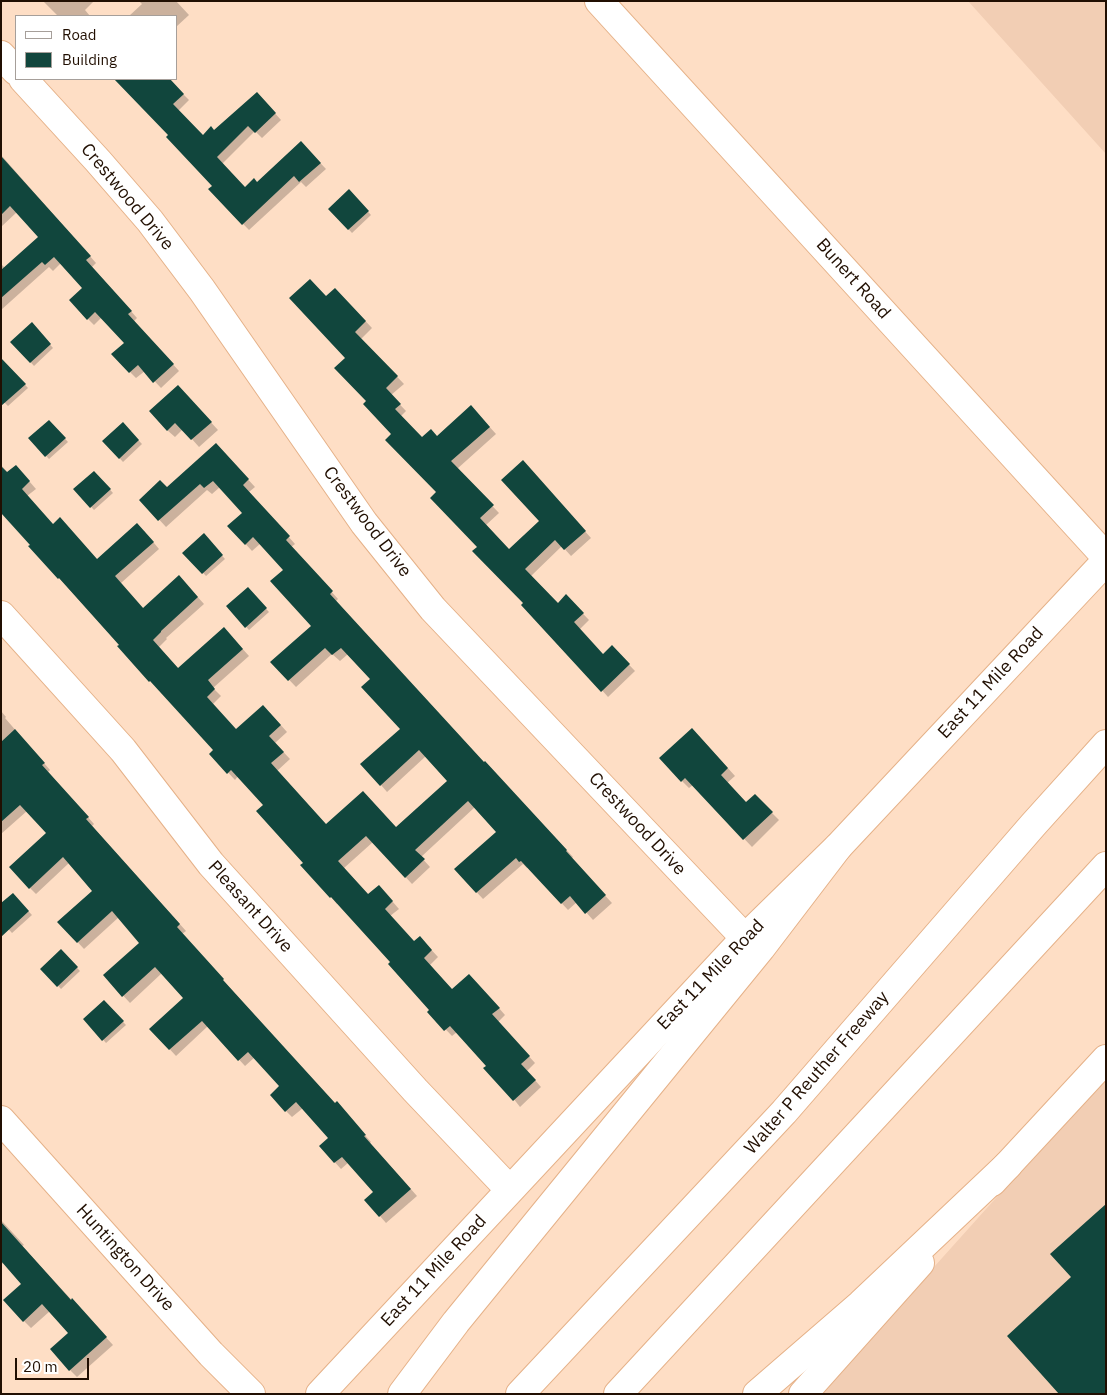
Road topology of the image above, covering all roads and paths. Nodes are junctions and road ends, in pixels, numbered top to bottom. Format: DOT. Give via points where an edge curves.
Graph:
graph roads {
  1 [pos="599,1"];
  2 [pos="1,55"];
  3 [pos="15,71"];
  4 [pos="24,80"];
  5 [pos="1106,557"];
  6 [pos="1106,561"];
  7 [pos="1,615"];
  8 [pos="1106,744"];
  9 [pos="838,847"];
  10 [pos="1106,866"];
  11 [pos="745,938"];
  12 [pos="1106,1059"];
  13 [pos="1,1120"];
  14 [pos="1008,1164"];
  15 [pos="509,1189"];
  16 [pos="251,1394"];
  17 [pos="320,1394"];
  18 [pos="402,1394"];
  19 [pos="520,1394"];
  20 [pos="618,1394"];
  21 [pos="757,1394"];
  22 [pos="803,1394"];
  1 -- 5 [label="main road, Bunert Road"];
  2 -- 3 [label="main road"];
  4 -- 11 [label="main road, Crestwood Drive" via="150,221 202,290 364,524 434,610"];
  6 -- 9 [label="main road, East 11 Mile Road"];
  7 -- 15 [label="main road, Pleasant Drive" via="123,750 211,864"];
  8 -- 19 [label="main road, Walter P Reuther Freeway" via="784,1112"];
  9 -- 11 [label="main road, East 11 Mile Road"];
  9 -- 18 [label="main road" via="761,948 456,1322"];
  10 -- 20 [label="main road"];
  11 -- 15 [label="main road, East 11 Mile Road"];
  12 -- 14 [label="main road"];
  13 -- 16 [label="main road, Huntington Drive" via="211,1354"];
  14 -- 21 [label="main road" via="861,1304"];
  14 -- 22 [label="main road"];
  15 -- 17 [label="main road, East 11 Mile Road"];
}
